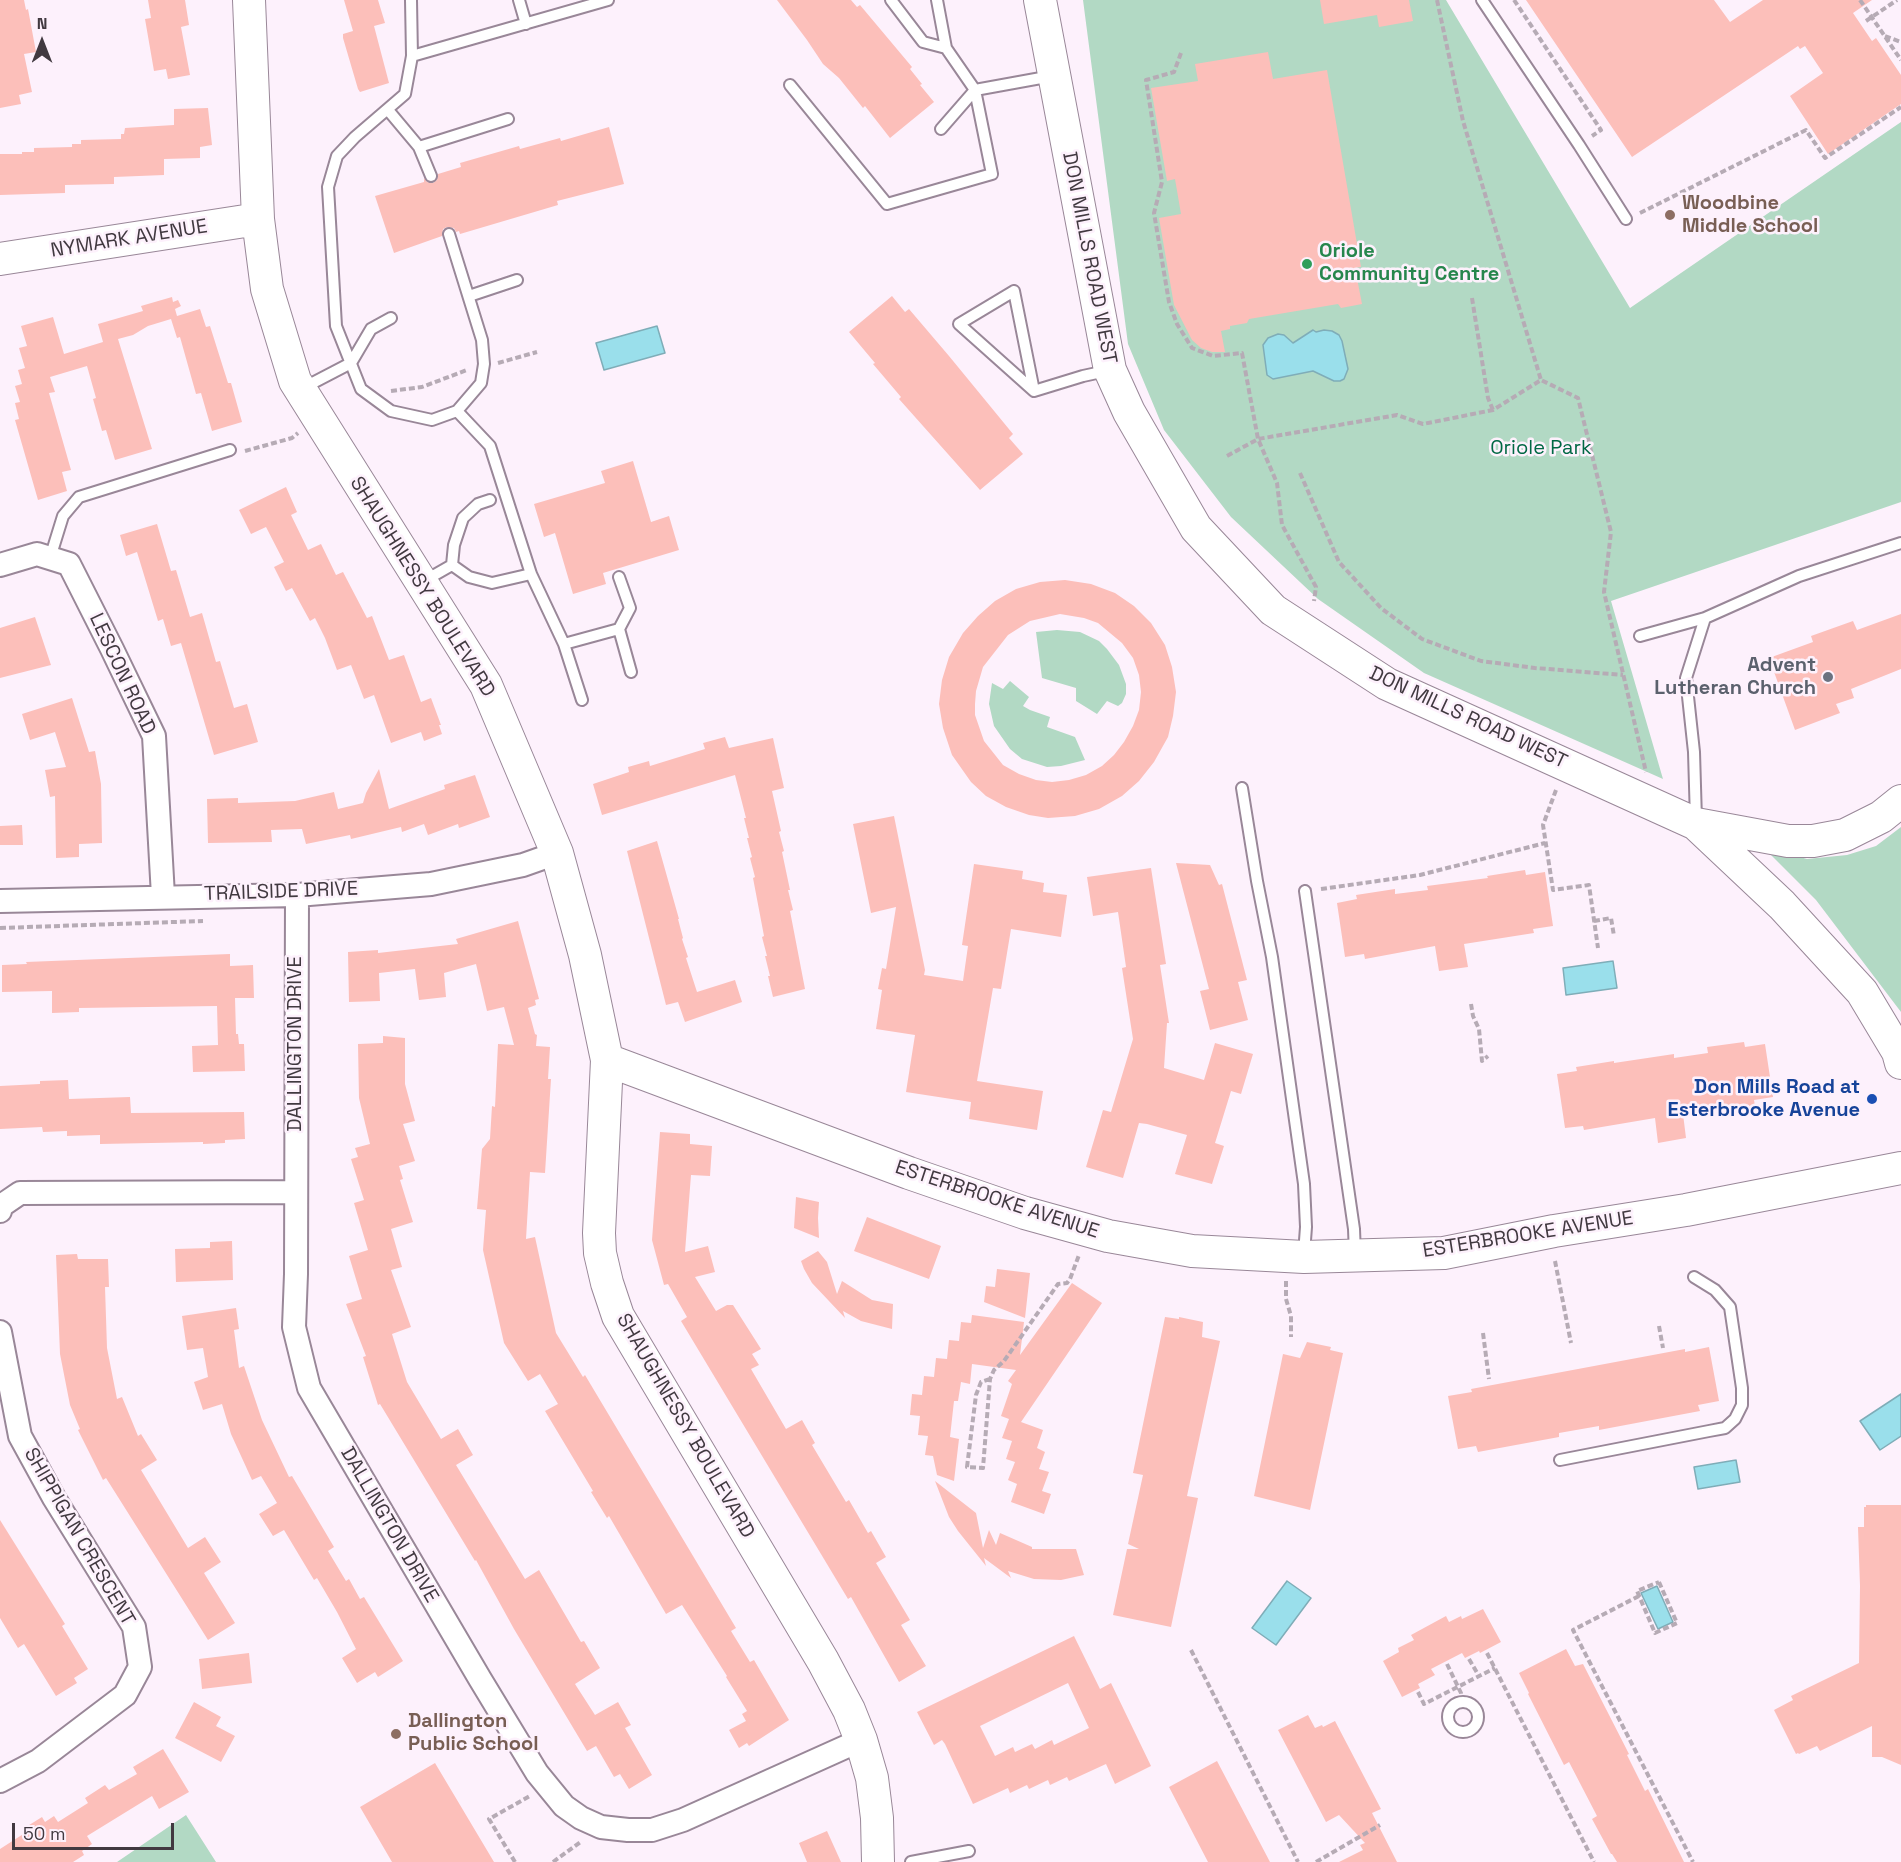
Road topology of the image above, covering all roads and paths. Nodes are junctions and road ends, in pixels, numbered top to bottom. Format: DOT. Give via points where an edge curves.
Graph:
graph roads {
  1 [pos="249,0"];
  2 [pos="411,0"];
  3 [pos="519,0"];
  4 [pos="608,0"];
  5 [pos="891,0"];
  6 [pos="937,0"];
  7 [pos="1040,0"];
  8 [pos="1437,0"];
  9 [pos="1482,0"];
  10 [pos="1514,0"];
  11 [pos="1860,0"];
  12 [pos="1897,0"];
  13 [pos="1872,17"];
  14 [pos="1866,21"];
  15 [pos="526,24"];
  16 [pos="1884,36"];
  17 [pos="1901,42"];
  18 [pos="946,48"];
  19 [pos="1181,53"];
  20 [pos="412,56"];
  21 [pos="1901,60"];
  22 [pos="1053,75"];
  23 [pos="790,86"];
  24 [pos="975,90"];
  25 [pos="1901,107"];
  26 [pos="388,110"];
  27 [pos="508,119"];
  28 [pos="941,129"];
  29 [pos="1579,144"];
  30 [pos="419,147"];
  31 [pos="431,176"];
  32 [pos="258,219"];
  33 [pos="1626,219"];
  34 [pos="449,234"];
  35 [pos="0,259"];
  36 [pos="517,280"];
  37 [pos="469,296"];
  38 [pos="1472,298"];
  39 [pos="391,318"];
  40 [pos="351,363"];
  41 [pos="1110,370"];
  42 [pos="1541,380"];
  43 [pos="422,387"];
  44 [pos="301,389"];
  45 [pos="1035,391"];
  46 [pos="382,392"];
  47 [pos="1493,410"];
  48 [pos="457,411"];
  49 [pos="292,438"];
  50 [pos="1258,440"];
  51 [pos="230,450"];
  52 [pos="1227,456"];
  53 [pos="1300,473"];
  54 [pos="490,500"];
  55 [pos="1901,543"];
  56 [pos="50,558"];
  57 [pos="0,565"];
  58 [pos="452,565"];
  59 [pos="531,574"];
  60 [pos="619,577"];
  61 [pos="421,582"];
  62 [pos="1314,601"];
  63 [pos="1705,618"];
  64 [pos="619,629"];
  65 [pos="1640,636"];
  66 [pos="564,644"];
  67 [pos="631,672"];
  68 [pos="1623,675"];
  69 [pos="582,700"];
  70 [pos="1242,788"];
  71 [pos="1556,790"];
  72 [pos="1901,801"];
  73 [pos="1653,804"];
  74 [pos="1696,824"];
  75 [pos="1545,843"];
  76 [pos="557,853"];
  77 [pos="1305,891"];
  78 [pos="297,895"];
  79 [pos="163,896"];
  80 [pos="0,901"];
  81 [pos="211,921"];
  82 [pos="1594,921"];
  83 [pos="0,928"];
  84 [pos="1614,936"];
  85 [pos="1598,948"];
  86 [pos="1472,1004"];
  87 [pos="1488,1056"];
  88 [pos="607,1060"];
  89 [pos="1901,1063"];
  90 [pos="1901,1168"];
  91 [pos="296,1192"];
  92 [pos="0,1210"];
  93 [pos="1079,1254"];
  94 [pos="1294,1257"];
  95 [pos="1355,1257"];
  96 [pos="1555,1261"];
  97 [pos="1694,1277"];
  98 [pos="1659,1326"];
  99 [pos="0,1332"];
  100 [pos="1483,1333"];
  101 [pos="1291,1337"];
  102 [pos="1571,1343"];
  103 [pos="1663,1348"];
  104 [pos="990,1379"];
  105 [pos="1489,1379"];
  106 [pos="1560,1460"];
  107 [pos="1639,1596"];
  108 [pos="1191,1650"];
  109 [pos="1487,1653"];
  110 [pos="1469,1659"];
  111 [pos="1447,1664"];
  112 [pos="1495,1668"];
  113 [pos="1479,1676"];
  114 [pos="1458,1686"];
  115 [pos="1418,1692"];
  116 [pos="1462,1702"];
  117 [pos="861,1740"];
  118 [pos="0,1781"];
  119 [pos="547,1786"];
  120 [pos="1380,1825"];
  121 [pos="601,1827"];
  122 [pos="969,1851"];
  123 [pos="515,1862"];
  124 [pos="553,1862"];
  125 [pos="878,1862"];
  126 [pos="911,1862"];
  127 [pos="1298,1862"];
  128 [pos="1317,1862"];
  129 [pos="1594,1862"];
  130 [pos="1693,1862"];
  1 -- 32 [label="street, SHAUGHNESSY BOULEVARD"];
  2 -- 20 [label="lane"];
  3 -- 15 [label="lane"];
  4 -- 15 [label="lane"];
  5 -- 18 [label="lane" via="923,42"];
  6 -- 18 [label="lane"];
  7 -- 22 [label="street, DON MILLS ROAD WEST"];
  8 -- 42 [label="path" via="1463,121"];
  9 -- 29 [label="lane"];
  10 -- 29 [label="path" via="1601,130"];
  11 -- 13 [label="path"];
  12 -- 13 [label="path"];
  13 -- 14 [label="path"];
  13 -- 16 [label="path"];
  15 -- 20 [label="lane"];
  16 -- 17 [label="path"];
  16 -- 21 [label="path"];
  18 -- 24 [label="lane"];
  19 -- 50 [label="path" via="1174,72 1146,80 1162,182 1154,213 1169,302 1192,348 1214,356 1242,353"];
  20 -- 26 [label="lane" via="405,94"];
  22 -- 24 [label="lane"];
  22 -- 41 [label="street, DON MILLS ROAD WEST"];
  23 -- 24 [label="lane" via="886,204 992,174"];
  24 -- 28 [label="lane"];
  25 -- 33 [label="path" via="1825,158 1806,130"];
  26 -- 30 [label="lane"];
  26 -- 40 [label="lane" via="337,156 328,187 336,326"];
  27 -- 30 [label="lane"];
  29 -- 33 [label="lane"];
  30 -- 31 [label="lane"];
  32 -- 35 [label="street, NYMARK AVENUE"];
  32 -- 44 [label="street, SHAUGHNESSY BOULEVARD" via="267,289 295,381"];
  34 -- 37 [label="lane"];
  36 -- 37 [label="lane"];
  37 -- 48 [label="lane" via="482,340 484,364 481,383"];
  38 -- 47 [label="path"];
  39 -- 40 [label="lane" via="371,328"];
  40 -- 44 [label="lane"];
  40 -- 48 [label="lane" via="361,389 391,411 432,420"];
  41 -- 45 [label="lane"];
  41 -- 73 [label="street, DON MILLS ROAD WEST" via="1197,528 1273,610 1387,684"];
  42 -- 47 [label="path"];
  42 -- 68 [label="path" via="1578,398 1611,532 1604,592"];
  43 -- 46 [label="path"];
  44 -- 61 [label="street, SHAUGHNESSY BOULEVARD"];
  45 -- 45 [label="lane" via="959,324 1014,291 1032,380"];
  47 -- 50 [label="path" via="1423,424 1397,415"];
  48 -- 59 [label="lane" via="490,446"];
  49 -- 51 [label="path" via="238,452"];
  50 -- 52 [label="path"];
  50 -- 62 [label="path" via="1277,483 1282,525 1316,587"];
  51 -- 56 [label="lane" via="79,497 63,516"];
  53 -- 68 [label="path" via="1339,562 1382,608 1422,639 1481,661"];
  54 -- 58 [label="lane" via="478,504 463,518"];
  55 -- 63 [label="lane" via="1799,576"];
  56 -- 57 [label="street" via="37,554"];
  56 -- 79 [label="street, LESCON ROAD" via="69,564 154,736"];
  58 -- 59 [label="lane" via="469,577 492,583"];
  58 -- 61 [label="lane"];
  59 -- 66 [label="lane"];
  60 -- 64 [label="lane" via="630,608"];
  61 -- 76 [label="street, SHAUGHNESSY BOULEVARD" via="486,685"];
  63 -- 65 [label="lane"];
  63 -- 74 [label="lane" via="1686,678"];
  64 -- 66 [label="lane"];
  64 -- 67 [label="lane"];
  66 -- 69 [label="lane"];
  68 -- 73 [label="path"];
  70 -- 94 [label="lane" via="1272,957 1302,1172 1306,1227"];
  71 -- 75 [label="path" via="1543,825"];
  72 -- 74 [label="street" via="1881,817 1845,835 1813,841 1788,841"];
  73 -- 74 [label="street, DON MILLS ROAD WEST"];
  74 -- 89 [label="street, DON MILLS ROAD WEST" via="1782,905 1862,992"];
  75 -- 77 [label="path" via="1420,875"];
  75 -- 82 [label="path" via="1553,890 1589,885"];
  76 -- 78 [label="street, TRAILSIDE DRIVE" via="523,865 431,884"];
  76 -- 88 [label="street, SHAUGHNESSY BOULEVARD" via="585,955"];
  77 -- 95 [label="lane"];
  78 -- 79 [label="street, TRAILSIDE DRIVE"];
  78 -- 91 [label="street, DALLINGTON DRIVE"];
  79 -- 80 [label="street, TRAILSIDE DRIVE"];
  81 -- 83 [label="path"];
  82 -- 84 [label="path" via="1611,918"];
  82 -- 85 [label="path"];
  86 -- 87 [label="path" via="1482,1061"];
  88 -- 94 [label="street, ESTERBROOKE AVENUE" via="1025,1213 1108,1236 1192,1251"];
  88 -- 117 [label="street, SHAUGHNESSY BOULEVARD" via="599,1233 607,1284 618,1316 823,1661"];
  90 -- 95 [label="street, ESTERBROOKE AVENUE" via="1444,1252"];
  91 -- 92 [label="street" via="20,1193"];
  91 -- 119 [label="street, DALLINGTON DRIVE" via="294,1327 309,1388"];
  93 -- 104 [label="path" via="1070,1279 1058,1284"];
  94 -- 95 [label="street, ESTERBROOKE AVENUE"];
  94 -- 101 [label="path" via="1286,1299"];
  96 -- 102 [label="path"];
  97 -- 106 [label="lane" via="1715,1290 1730,1307 1742,1388 1742,1405 1735,1419 1725,1428"];
  98 -- 103 [label="path"];
  99 -- 118 [label="street, SHIPPIGAN CRESCENT" via="20,1436 134,1627 140,1667 126,1695 38,1761"];
  100 -- 105 [label="path"];
  104 -- 104 [label="path" via="983,1468 967,1467 976,1395 981,1382"];
  107 -- 107 [label="path" via="1655,1633 1677,1623 1659,1582 1637,1591"];
  107 -- 130 [label="path" via="1573,1630"];
  108 -- 127 [label="path"];
  109 -- 112 [label="path"];
  110 -- 113 [label="path"];
  111 -- 114 [label="path"];
  112 -- 113 [label="path"];
  112 -- 129 [label="path"];
  113 -- 114 [label="path"];
  114 -- 115 [label="path" via="1424,1704"];
  114 -- 116 [label="path"];
  117 -- 121 [label="street, DALLINGTON DRIVE" via="683,1820 652,1830"];
  117 -- 125 [label="street, SHAUGHNESSY BOULEVARD" via="872,1778"];
  119 -- 121 [label="street, DALLINGTON DRIVE" via="564,1806"];
  119 -- 123 [label="path" via="489,1819"];
  120 -- 128 [label="path"];
  121 -- 124 [label="path"];
  122 -- 126 [label="lane"];
}
